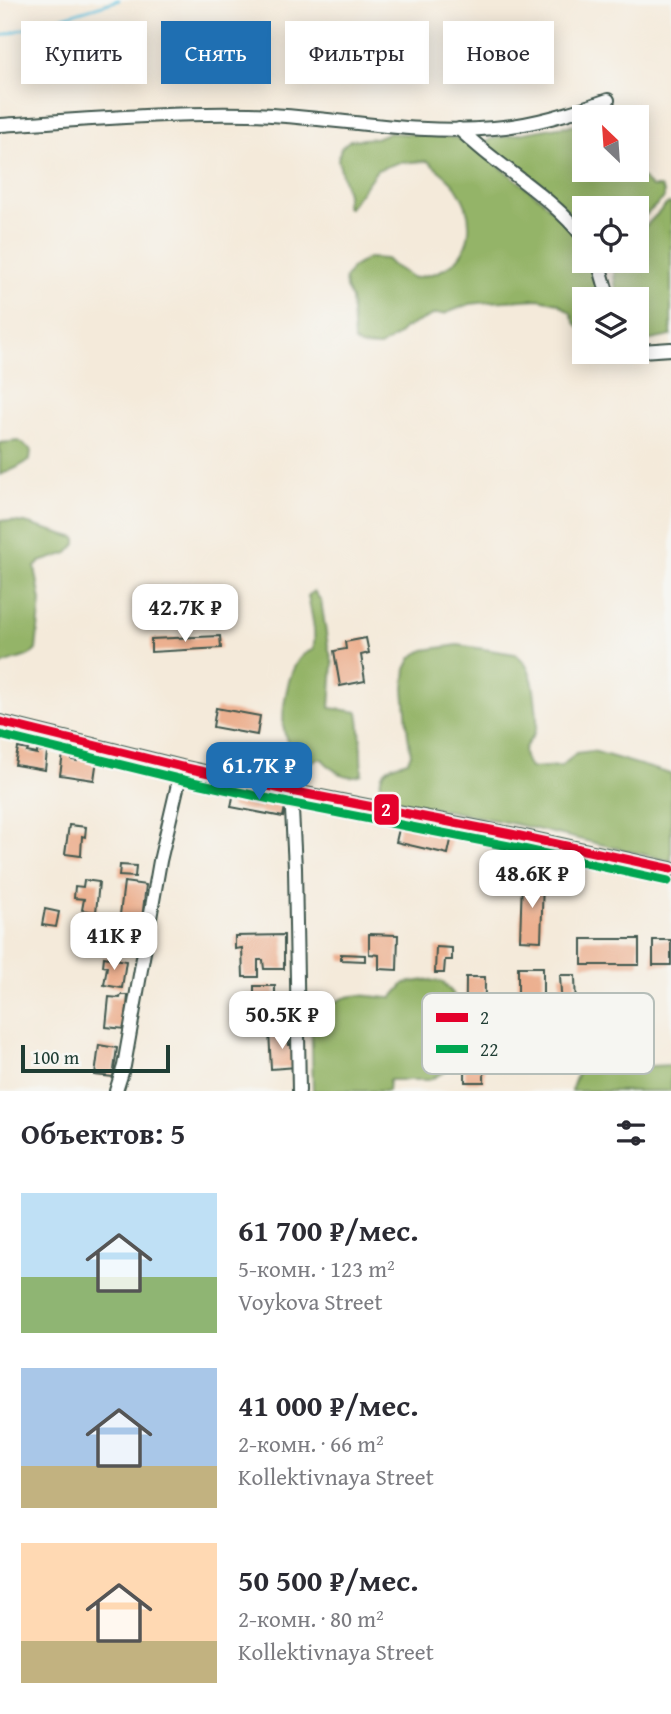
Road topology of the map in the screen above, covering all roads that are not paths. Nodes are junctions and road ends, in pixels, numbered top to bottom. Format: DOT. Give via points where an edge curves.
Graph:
graph roads {
  1 [pos="608,100"];
  2 [pos="0,125"];
  3 [pos="459,129"];
  4 [pos="572,224"];
  5 [pos="671,349"];
  6 [pos="649,350"];
  7 [pos="0,722"];
  8 [pos="182,767"];
  9 [pos="291,791"];
  10 [pos="671,869"];
  11 [pos="116,1091"];
  12 [pos="299,1091"];
  1 -- 3 [label="street" via="519,125"];
  2 -- 3 [label="street" via="239,114"];
  3 -- 4 [label="street"];
  5 -- 6 [label="street"];
  7 -- 8 [label="street"];
  8 -- 9 [label="street"];
  8 -- 11 [label="street"];
  9 -- 10 [label="street"];
  9 -- 12 [label="street"];
}
